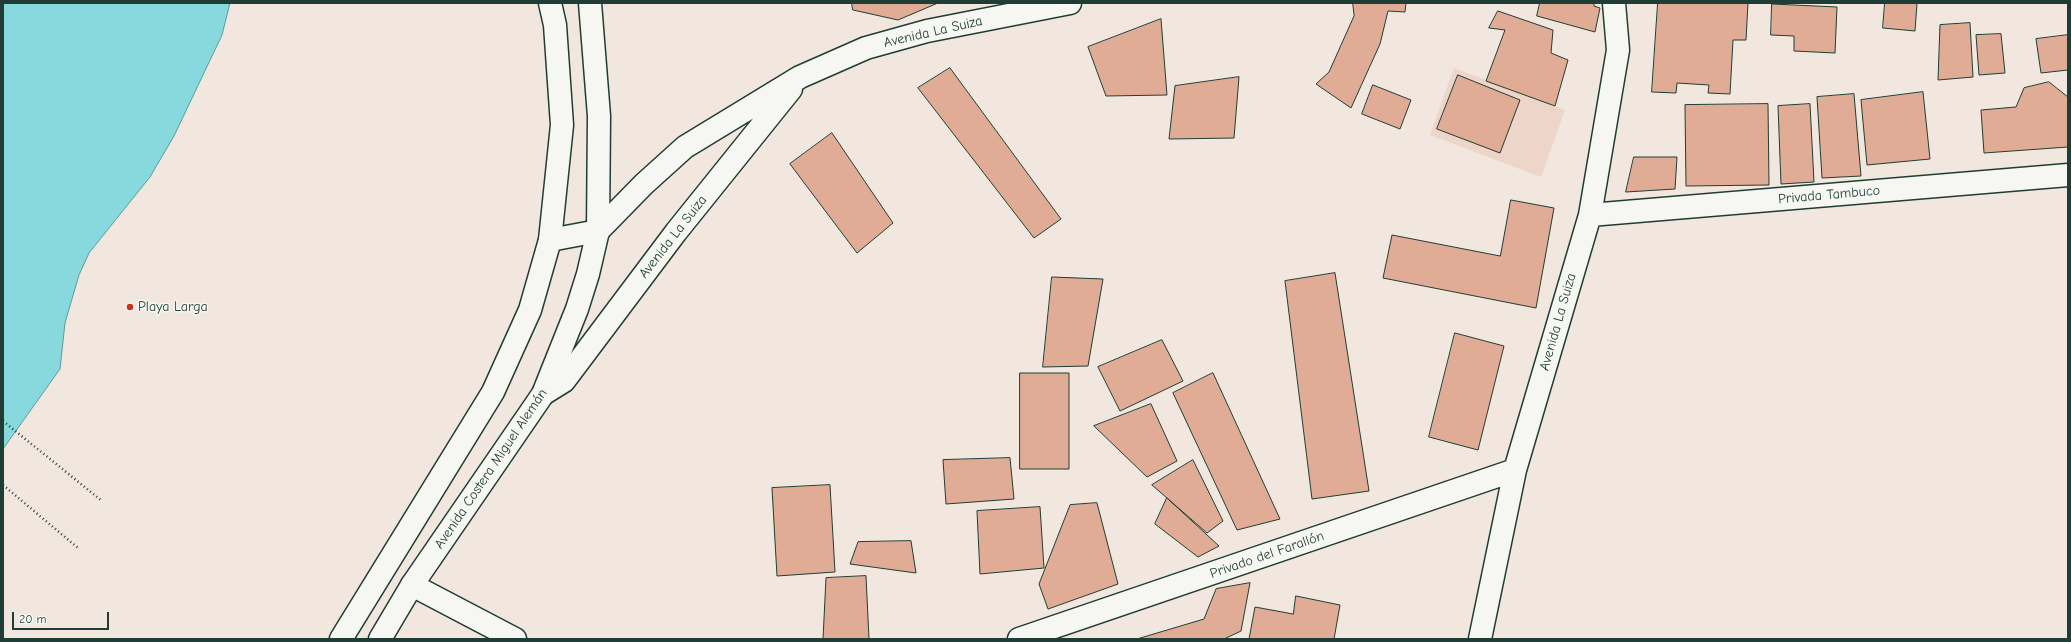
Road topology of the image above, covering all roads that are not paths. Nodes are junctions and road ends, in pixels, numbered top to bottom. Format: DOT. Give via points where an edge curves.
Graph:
graph roads {
  1 [pos="550,3"];
  2 [pos="590,3"];
  3 [pos="1070,3"];
  4 [pos="1614,3"];
  5 [pos="800,77"];
  6 [pos="2068,175"];
  7 [pos="1590,215"];
  8 [pos="598,231"];
  9 [pos="550,240"];
  10 [pos="543,394"];
  11 [pos="1515,470"];
  12 [pos="412,585"];
  13 [pos="340,639"];
  14 [pos="380,639"];
  15 [pos="515,639"];
  16 [pos="1019,639"];
  17 [pos="1480,639"];
  1 -- 9 [label="street" via="555,25 562,125"];
  2 -- 8 [label="street, Avenida Costera Miguel Alemán" via="598,116"];
  3 -- 5 [label="street, Avenida La Suiza" via="928,31 866,48"];
  4 -- 7 [label="street, Avenida La Suiza" via="1618,50"];
  5 -- 8 [label="street, Avenida La Suiza" via="684,148"];
  5 -- 10 [label="street, Avenida La Suiza" via="676,232 564,381"];
  6 -- 7 [label="street, Privada Tambuco"];
  7 -- 11 [label="street, Avenida La Suiza"];
  8 -- 9 [label="street"];
  8 -- 10 [label="street, Avenida Costera Miguel Alemán" via="577,309"];
  9 -- 13 [label="street" via="530,310 493,392"];
  10 -- 12 [label="street, Avenida Costera Miguel Alemán"];
  11 -- 16 [label="street, Privado del Farallón"];
  11 -- 17 [label="street, Avenida La Suiza"];
  12 -- 14 [label="street, Avenida Costera Miguel Alemán"];
  12 -- 15 [label="street"];
}
